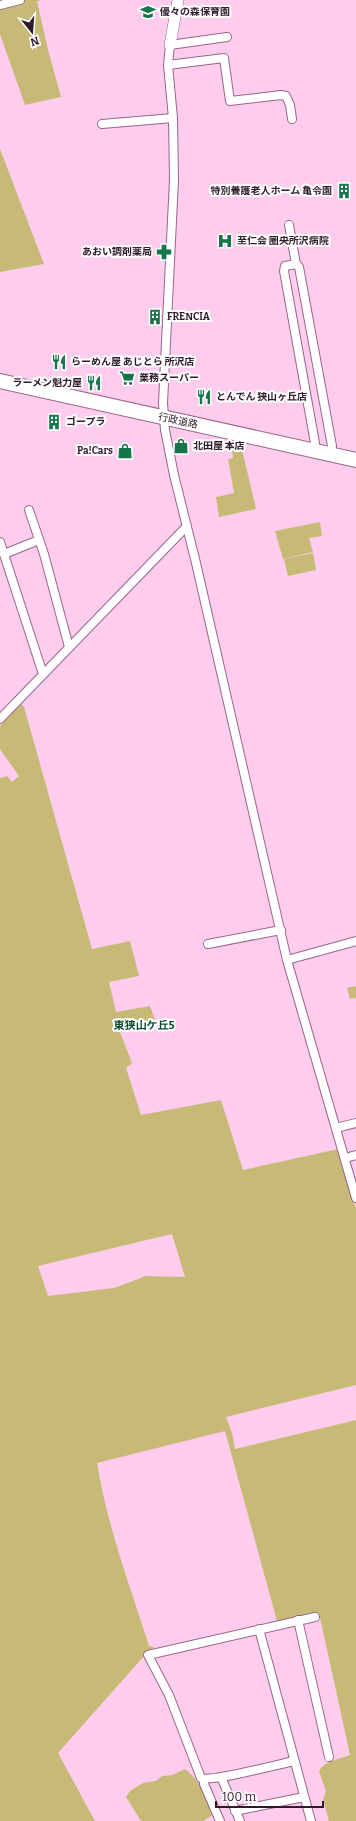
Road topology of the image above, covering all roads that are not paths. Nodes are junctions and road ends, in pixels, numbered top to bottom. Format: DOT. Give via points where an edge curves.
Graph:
graph roads {
  1 [pos="20,0"];
  2 [pos="178,0"];
  3 [pos="0,5"];
  4 [pos="227,38"];
  5 [pos="170,45"];
  6 [pos="168,65"];
  7 [pos="173,118"];
  8 [pos="292,120"];
  9 [pos="102,124"];
  10 [pos="289,225"];
  11 [pos="296,264"];
  12 [pos="0,381"];
  13 [pos="164,418"];
  14 [pos="314,450"];
  15 [pos="331,454"];
  16 [pos="356,460"];
  17 [pos="29,510"];
  18 [pos="187,526"];
  19 [pos="39,540"];
  20 [pos="0,542"];
  21 [pos="4,554"];
  22 [pos="69,647"];
  23 [pos="43,674"];
  24 [pos="1,716"];
  25 [pos="281,930"];
  26 [pos="356,941"];
  27 [pos="208,944"];
  28 [pos="287,960"];
  29 [pos="356,1123"];
  30 [pos="336,1128"];
  31 [pos="356,1155"];
  32 [pos="345,1158"];
  33 [pos="354,1185"];
  34 [pos="356,1198"];
  35 [pos="314,1617"];
  36 [pos="298,1620"];
  37 [pos="259,1629"];
  38 [pos="329,1757"];
  39 [pos="294,1761"];
  40 [pos="221,1777"];
  41 [pos="204,1779"];
  42 [pos="304,1796"];
  43 [pos="235,1811"];
  44 [pos="220,1821"];
  45 [pos="240,1821"];
  46 [pos="311,1821"];
  1 -- 3 [label="street"];
  2 -- 5 [label="street"];
  4 -- 5 [label="street"];
  5 -- 6 [label="street"];
  6 -- 7 [label="street"];
  6 -- 8 [label="street" via="224,58 230,101 286,96"];
  7 -- 9 [label="street"];
  7 -- 13 [label="street" via="174,180"];
  10 -- 11 [label="street"];
  11 -- 14 [label="street" via="285,266 284,271 315,443"];
  11 -- 15 [label="street" via="299,267 332,446"];
  12 -- 13 [label="highway, 行政道路"];
  13 -- 14 [label="highway, 行政道路"];
  13 -- 18 [label="street"];
  14 -- 15 [label="highway, 行政道路"];
  15 -- 16 [label="highway, 行政道路"];
  17 -- 19 [label="street"];
  18 -- 22 [label="street"];
  18 -- 25 [label="street"];
  19 -- 21 [label="street"];
  19 -- 22 [label="street"];
  20 -- 21 [label="street"];
  21 -- 23 [label="street"];
  22 -- 23 [label="street"];
  23 -- 24 [label="street"];
  25 -- 27 [label="street"];
  25 -- 28 [label="street"];
  26 -- 28 [label="street"];
  28 -- 30 [label="street"];
  29 -- 30 [label="street"];
  30 -- 32 [label="street"];
  31 -- 32 [label="street"];
  32 -- 33 [label="street"];
  33 -- 34 [label="street"];
  35 -- 36 [label="street"];
  36 -- 37 [label="street"];
  36 -- 38 [label="street"];
  37 -- 39 [label="street"];
  37 -- 41 [label="street" via="148,1655 169,1695 200,1776"];
  39 -- 40 [label="street"];
  39 -- 42 [label="street"];
  40 -- 41 [label="street"];
  40 -- 43 [label="street"];
  41 -- 44 [label="street"];
  42 -- 43 [label="street"];
  42 -- 46 [label="street"];
  43 -- 45 [label="street"];
}
